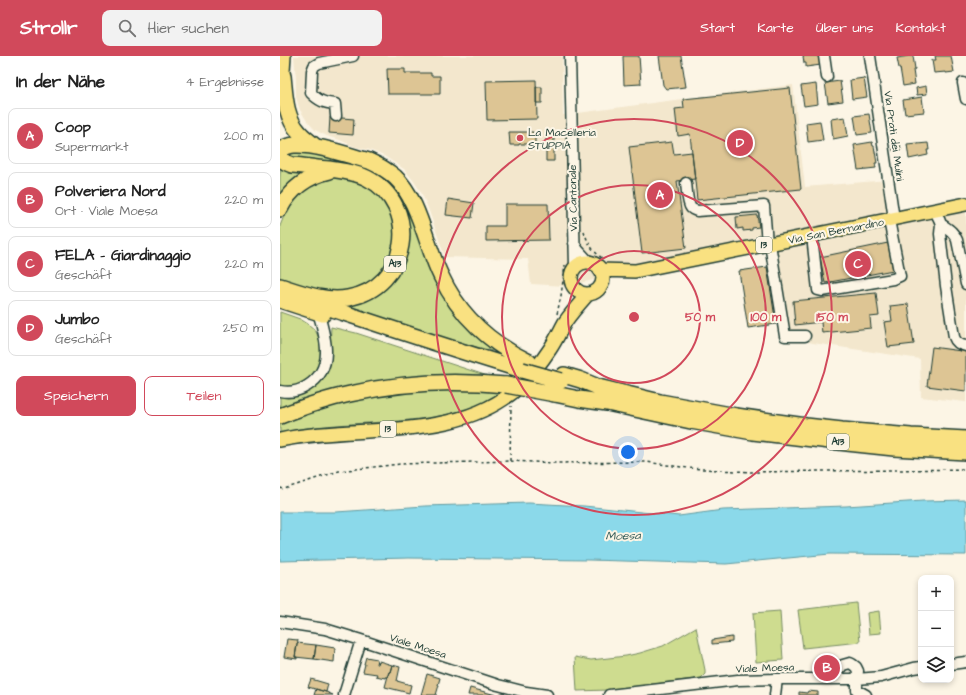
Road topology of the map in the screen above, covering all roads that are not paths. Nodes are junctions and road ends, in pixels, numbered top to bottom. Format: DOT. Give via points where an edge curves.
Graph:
graph roads {
  1 [pos="284,56"];
  2 [pos="351,56"];
  3 [pos="570,56"];
  4 [pos="824,56"];
  5 [pos="870,56"];
  6 [pos="283,76"];
  7 [pos="827,77"];
  8 [pos="963,83"];
  9 [pos="966,99"];
  10 [pos="280,106"];
  11 [pos="336,116"];
  12 [pos="316,147"];
  13 [pos="280,150"];
  14 [pos="280,158"];
  15 [pos="338,170"];
  16 [pos="686,183"];
  17 [pos="966,204"];
  18 [pos="280,209"];
  19 [pos="935,211"];
  20 [pos="891,220"];
  21 [pos="941,224"];
  22 [pos="813,234"];
  23 [pos="574,244"];
  24 [pos="768,244"];
  25 [pos="589,262"];
  26 [pos="602,264"];
  27 [pos="570,265"];
  28 [pos="635,271"];
  29 [pos="966,284"];
  30 [pos="601,285"];
  31 [pos="280,286"];
  32 [pos="575,289"];
  33 [pos="280,292"];
  34 [pos="588,294"];
  35 [pos="280,300"];
  36 [pos="318,312"];
  37 [pos="561,320"];
  38 [pos="805,336"];
  39 [pos="966,346"];
  40 [pos="517,377"];
  41 [pos="560,384"];
  42 [pos="280,391"];
  43 [pos="284,414"];
  44 [pos="966,439"];
  45 [pos="280,440"];
  46 [pos="966,452"];
  47 [pos="280,622"];
  48 [pos="361,640"];
  49 [pos="966,662"];
  50 [pos="954,664"];
  51 [pos="918,667"];
  52 [pos="777,679"];
  53 [pos="831,679"];
  54 [pos="856,679"];
  55 [pos="694,690"];
  56 [pos="526,694"];
  57 [pos="344,695"];
  58 [pos="547,695"];
  59 [pos="610,695"];
  60 [pos="775,695"];
  61 [pos="866,695"];
  1 -- 6 [label="main road"];
  2 -- 11 [label="street" via="319,62 312,71 311,93 318,100 335,104"];
  3 -- 23 [label="street, Via Cantonale"];
  4 -- 7 [label="street"];
  5 -- 20 [label="street, Via Prati dei Mulini"];
  6 -- 10 [label="main road"];
  6 -- 12 [label="highway, A13" via="290,117 299,132"];
  8 -- 9 [label="street"];
  12 -- 13 [label="highway, A13" via="294,145"];
  12 -- 40 [label="highway, A13" via="369,161 396,178 410,198 441,277 454,300 492,339 514,354"];
  14 -- 15 [label="highway, A13" via="292,165"];
  15 -- 18 [label="highway, A13" via="320,174 299,184 288,195"];
  15 -- 31 [label="highway, A13" via="372,180 392,199 399,214 402,231 401,248 396,263 377,286 349,298 324,298"];
  16 -- 24 [label="street" via="689,204 697,211 764,206"];
  17 -- 19 [label="main road, Via San Bernardino / 13"];
  19 -- 20 [label="main road, Via San Bernardino / 13"];
  19 -- 21 [label="street"];
  20 -- 22 [label="main road, Via San Bernardino / 13"];
  20 -- 22 [label="street, Via Prati dei Mulini" via="900,276 893,279 818,290"];
  21 -- 29 [label="street" via="954,233 957,240"];
  21 -- 39 [label="street" via="940,241 954,337 957,342"];
  22 -- 24 [label="main road, Via San Bernardino / 13"];
  23 -- 25 [label="street, Via Cantonale"];
  23 -- 27 [label="street, Via Cantonale"];
  24 -- 28 [label="main road, Via San Bernardino / 13"];
  24 -- 38 [label="street" via="785,336"];
  25 -- 26 [label="main road" via="595,265"];
  25 -- 27 [label="main road"];
  26 -- 28 [label="main road, Via San Bernardino / 13"];
  26 -- 30 [label="main road"];
  27 -- 32 [label="main road" via="572,285"];
  28 -- 30 [label="main road, Via San Bernardino / 13"];
  30 -- 34 [label="main road" via="594,293"];
  32 -- 34 [label="main road"];
  32 -- 37 [label="main road, 13"];
  33 -- 40 [label="highway, A13" via="422,339"];
  34 -- 37 [label="main road, 13"];
  35 -- 36 [label="highway, A13"];
  36 -- 40 [label="highway, A13"];
  36 -- 42 [label="street" via="325,334 327,354 324,367 317,379 306,388 292,392"];
  37 -- 40 [label="main road, 13" via="550,349 536,368 521,385"];
  40 -- 41 [label="highway, A13"];
  40 -- 43 [label="highway, A13" via="404,385 350,394"];
  40 -- 45 [label="main road, 13" via="493,405 472,415 405,428 319,434"];
  41 -- 44 [label="highway, A13" via="598,387 660,402 785,423 878,434"];
  41 -- 46 [label="highway, A13" via="607,403 691,422 847,444"];
  47 -- 48 [label="street, Viale Moesa" via="325,629"];
  48 -- 56 [label="street, Viale Moesa"];
  48 -- 57 [label="street"];
  49 -- 50 [label="street"];
  51 -- 54 [label="street, Viale Moesa" via="881,677"];
  52 -- 53 [label="street, Viale Moesa"];
  52 -- 55 [label="street, Viale Moesa" via="738,680"];
  52 -- 60 [label="street"];
  53 -- 54 [label="street, Viale Moesa"];
  53 -- 54 [label="street" via="840,667 850,663 858,671"];
  54 -- 61 [label="street" via="857,690"];
  55 -- 59 [label="street, Viale Moesa"];
  56 -- 58 [label="street, Viale Moesa"];
}
